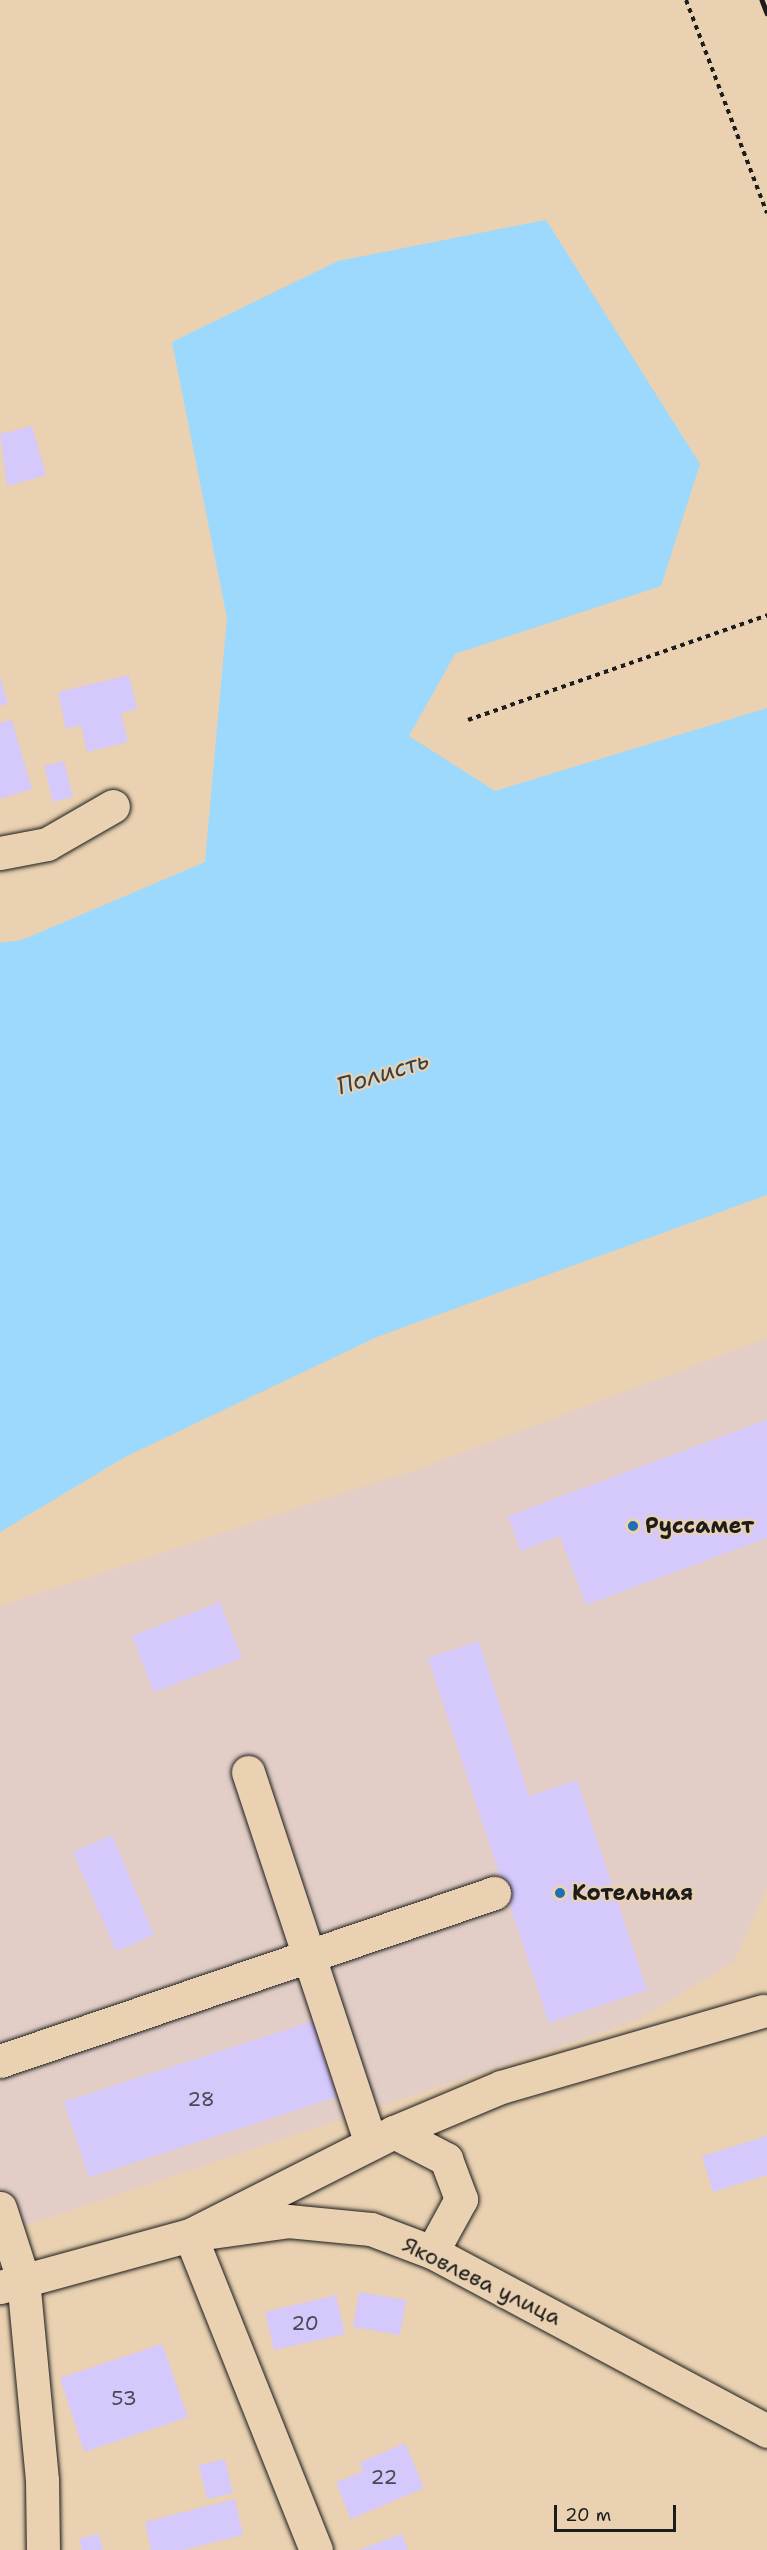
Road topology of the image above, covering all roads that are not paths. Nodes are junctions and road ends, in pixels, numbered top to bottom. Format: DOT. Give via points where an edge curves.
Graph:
graph roads {
  1 [pos="113,806"];
  2 [pos="0,853"];
  3 [pos="249,1772"];
  4 [pos="494,1893"];
  5 [pos="309,1956"];
  6 [pos="763,2011"];
  7 [pos="0,2061"];
  8 [pos="382,2138"];
  9 [pos="0,2208"];
  10 [pos="190,2235"];
  11 [pos="432,2252"];
  12 [pos="12,2283"];
  13 [pos="767,2431"];
  14 [pos="43,2550"];
  15 [pos="316,2550"];
  1 -- 2 [label="street" via="47,844"];
  3 -- 5 [label="street"];
  4 -- 5 [label="street"];
  5 -- 7 [label="street"];
  5 -- 8 [label="street"];
  6 -- 8 [label="street" via="501,2087"];
  8 -- 10 [label="street"];
  8 -- 11 [label="street" via="446,2158 461,2199"];
  9 -- 12 [label="street"];
  10 -- 11 [label="street, Яковлева улица" via="288,2221 371,2229"];
  10 -- 12 [label="street, Яковлева улица"];
  10 -- 15 [label="street"];
  11 -- 13 [label="street, Яковлева улица"];
  12 -- 14 [label="street" via="42,2480"];
}
